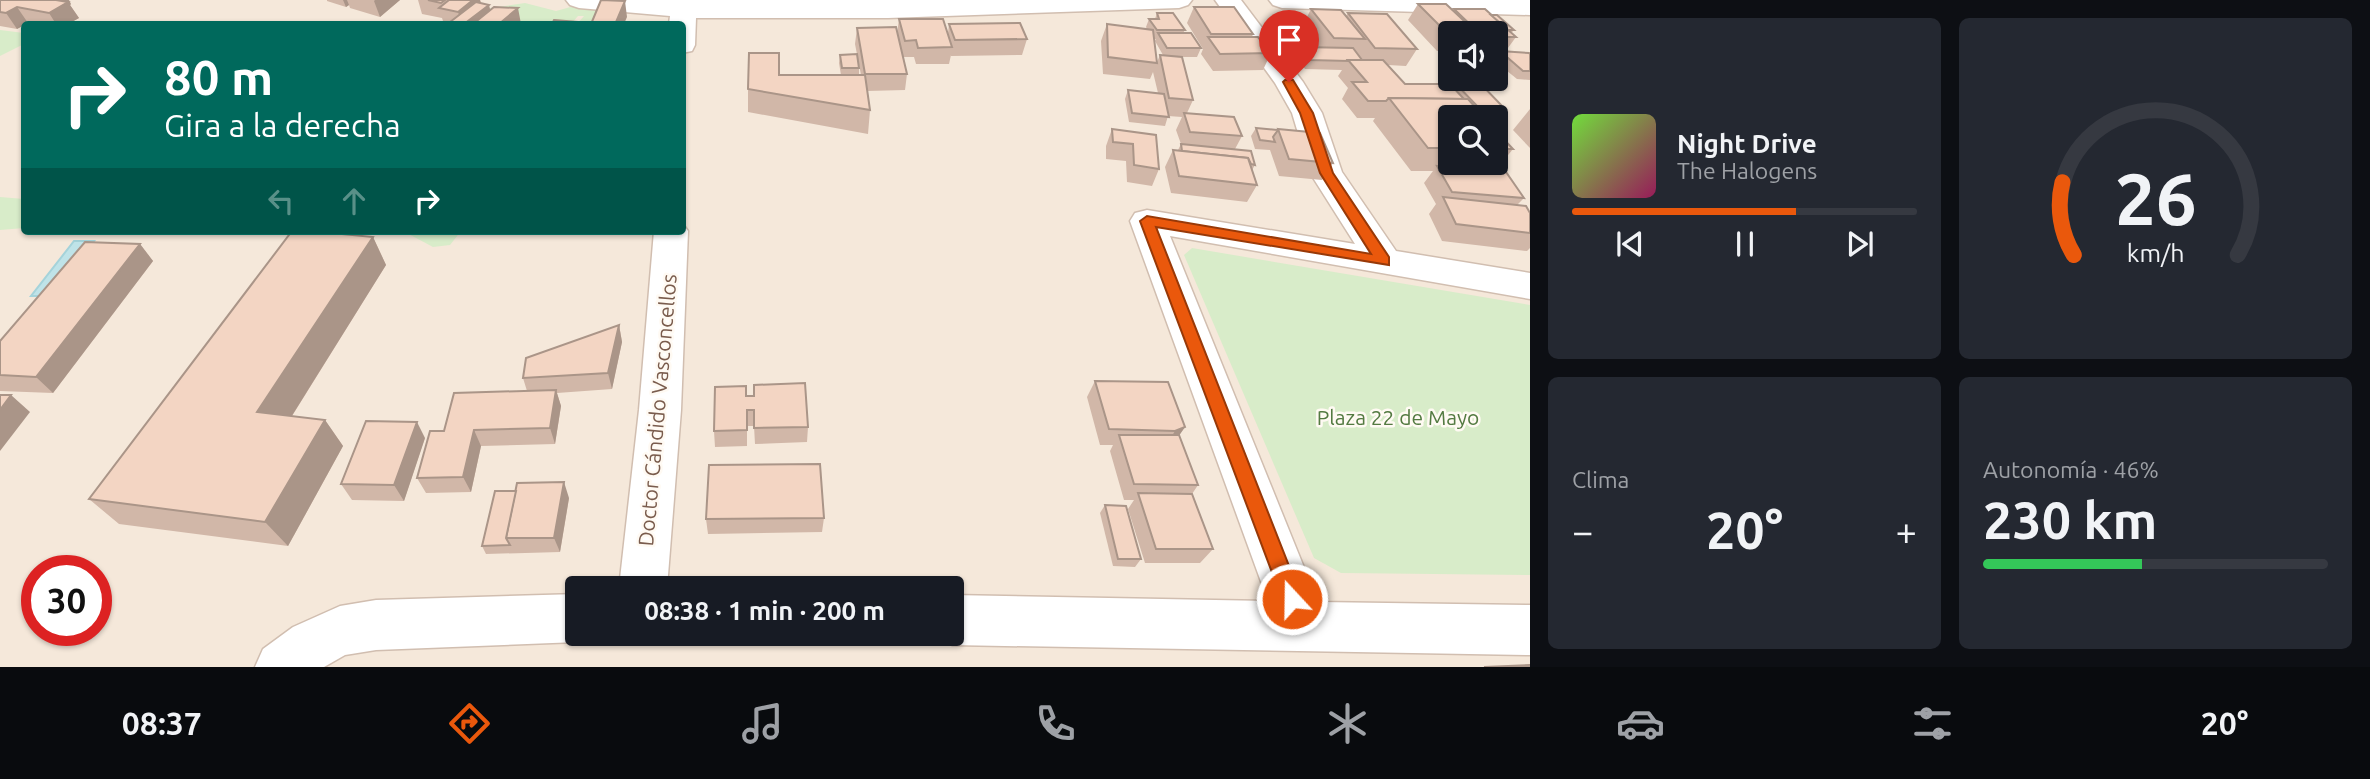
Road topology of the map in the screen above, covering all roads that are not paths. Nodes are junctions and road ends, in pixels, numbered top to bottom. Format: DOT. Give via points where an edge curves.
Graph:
graph roads {
  1 [pos="579,0"];
  2 [pos="1179,0"];
  3 [pos="1228,0"];
  4 [pos="1282,0"];
  5 [pos="684,5"];
  6 [pos="887,5"];
  7 [pos="1530,7"];
  8 [pos="671,235"];
  9 [pos="1384,261"];
  10 [pos="1530,286"];
  11 [pos="644,576"];
  12 [pos="565,618"];
  13 [pos="964,620"];
  14 [pos="1302,625"];
  15 [pos="1530,631"];
  16 [pos="296,656"];
  1 -- 5 [label="street"];
  2 -- 6 [label="street"];
  3 -- 9 [label="street" via="1289,82 1307,113 1326,173"];
  4 -- 7 [label="street"];
  5 -- 6 [label="street"];
  8 -- 11 [label="street, Doctor Cándido Vasconcellos"];
  9 -- 10 [label="street"];
  9 -- 14 [label="street" via="1147,221"];
  12 -- 16 [label="street" via="376,625 340,631"];
  13 -- 14 [label="street"];
  14 -- 15 [label="street"];
}
